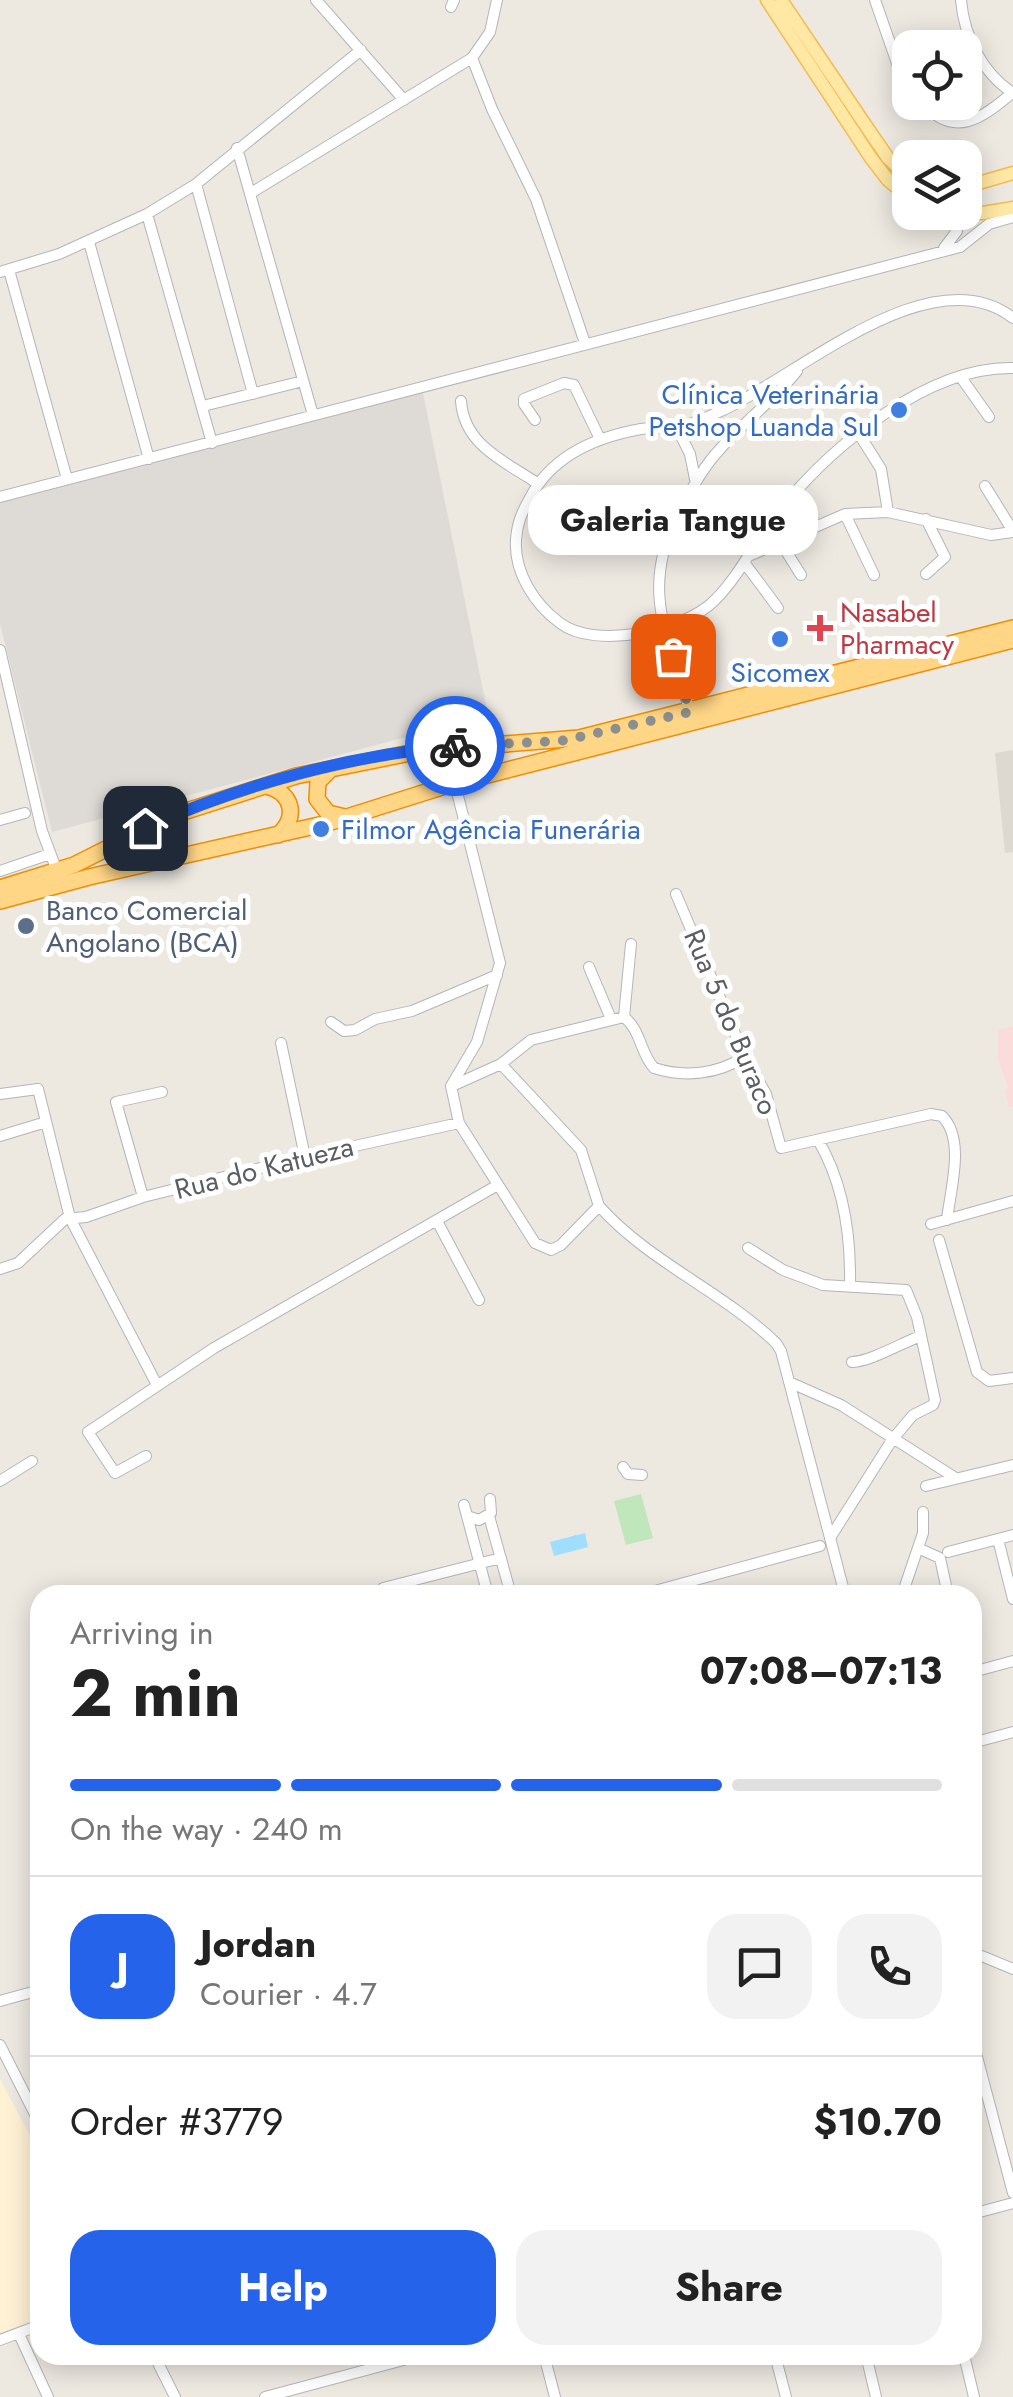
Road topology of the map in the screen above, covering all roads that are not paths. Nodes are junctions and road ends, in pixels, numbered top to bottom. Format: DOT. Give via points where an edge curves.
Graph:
graph roads {
  1 [pos="316,0"];
  2 [pos="497,0"];
  3 [pos="767,0"];
  4 [pos="781,0"];
  5 [pos="874,0"];
  6 [pos="961,0"];
  7 [pos="360,50"];
  8 [pos="892,50"];
  9 [pos="472,58"];
  10 [pos="1012,92"];
  11 [pos="404,100"];
  12 [pos="982,116"];
  13 [pos="942,120"];
  14 [pos="977,120"];
  15 [pos="237,148"];
  16 [pos="892,159"];
  17 [pos="1013,173"];
  18 [pos="982,182"];
  19 [pos="892,183"];
  20 [pos="196,184"];
  21 [pos="251,193"];
  22 [pos="1013,208"];
  23 [pos="982,213"];
  24 [pos="147,214"];
  25 [pos="1013,218"];
  26 [pos="956,230"];
  27 [pos="89,242"];
  28 [pos="937,252"];
  29 [pos="4,271"];
  30 [pos="1013,318"];
  31 [pos="585,343"];
  32 [pos="799,368"];
  33 [pos="1013,368"];
  34 [pos="960,376"];
  35 [pos="303,381"];
  36 [pos="252,394"];
  37 [pos="460,401"];
  38 [pos="204,406"];
  39 [pos="313,415"];
  40 [pos="989,417"];
  41 [pos="535,420"];
  42 [pos="677,428"];
  43 [pos="860,434"];
  44 [pos="600,439"];
  45 [pos="212,442"];
  46 [pos="150,459"];
  47 [pos="67,479"];
  48 [pos="695,480"];
  49 [pos="538,484"];
  50 [pos="985,486"];
  51 [pos="0,498"];
  52 [pos="888,512"];
  53 [pos="844,514"];
  54 [pos="926,519"];
  55 [pos="1013,532"];
  56 [pos="779,540"];
  57 [pos="748,560"];
  58 [pos="926,574"];
  59 [pos="801,575"];
  60 [pos="874,575"];
  61 [pos="778,608"];
  62 [pos="664,628"];
  63 [pos="1013,628"];
  64 [pos="1013,640"];
  65 [pos="0,650"];
  66 [pos="690,712"];
  67 [pos="334,767"];
  68 [pos="455,784"];
  69 [pos="257,788"];
  70 [pos="24,813"];
  71 [pos="1,817"];
  72 [pos="348,817"];
  73 [pos="271,838"];
  74 [pos="50,854"];
  75 [pos="0,871"];
  76 [pos="51,873"];
  77 [pos="0,888"];
  78 [pos="676,894"];
  79 [pos="0,901"];
  80 [pos="631,944"];
  81 [pos="589,966"];
  82 [pos="498,974"];
  83 [pos="618,1018"];
  84 [pos="331,1022"];
  85 [pos="281,1042"];
  86 [pos="745,1058"];
  87 [pos="500,1064"];
  88 [pos="451,1086"];
  89 [pos="162,1092"];
  90 [pos="0,1094"];
  91 [pos="46,1122"];
  92 [pos="459,1124"];
  93 [pos="0,1136"];
  94 [pos="818,1140"];
  95 [pos="306,1157"];
  96 [pos="496,1186"];
  97 [pos="143,1197"];
  98 [pos="1013,1201"];
  99 [pos="600,1206"];
  100 [pos="70,1218"];
  101 [pos="946,1220"];
  102 [pos="437,1221"];
  103 [pos="932,1224"];
  104 [pos="940,1240"];
  105 [pos="748,1248"];
  106 [pos="0,1269"];
  107 [pos="850,1286"];
  108 [pos="479,1300"];
  109 [pos="921,1336"];
  110 [pos="852,1362"];
  111 [pos="1013,1378"];
  112 [pos="790,1382"];
  113 [pos="157,1385"];
  114 [pos="892,1440"];
  115 [pos="146,1456"];
  116 [pos="32,1461"];
  117 [pos="1013,1465"];
  118 [pos="623,1467"];
  119 [pos="642,1476"];
  120 [pos="954,1477"];
  121 [pos="0,1481"];
  122 [pos="926,1486"];
  123 [pos="490,1499"];
  124 [pos="923,1512"];
  125 [pos="489,1516"];
  126 [pos="1013,1535"];
  127 [pos="830,1538"];
  128 [pos="998,1539"];
  129 [pos="820,1546"];
  130 [pos="918,1548"];
  131 [pos="948,1552"];
  132 [pos="501,1558"];
  133 [pos="480,1564"];
  134 [pos="395,1585"];
  135 [pos="485,1585"];
  136 [pos="508,1585"];
  137 [pos="694,1585"];
  138 [pos="843,1585"];
  139 [pos="905,1585"];
  140 [pos="946,1585"];
  141 [pos="1013,1599"];
  142 [pos="1013,1661"];
  143 [pos="982,1669"];
  144 [pos="1013,1732"];
  145 [pos="982,1740"];
  146 [pos="982,1956"];
  147 [pos="1013,1969"];
  148 [pos="30,1993"];
  149 [pos="1,2001"];
  150 [pos="0,2044"];
  151 [pos="6,2070"];
  152 [pos="982,2076"];
  153 [pos="30,2108"];
  154 [pos="1013,2193"];
  155 [pos="1013,2203"];
  156 [pos="982,2211"];
  157 [pos="30,2329"];
  158 [pos="18,2334"];
  159 [pos="0,2340"];
  160 [pos="30,2359"];
  161 [pos="33,2365"];
  162 [pos="159,2365"];
  163 [pos="385,2365"];
  164 [pos="547,2365"];
  165 [pos="778,2365"];
  166 [pos="868,2365"];
  167 [pos="966,2365"];
  168 [pos="784,2396"];
  169 [pos="48,2397"];
  170 [pos="175,2397"];
  171 [pos="265,2397"];
  172 [pos="555,2397"];
  173 [pos="876,2397"];
  174 [pos="974,2397"];
  1 -- 7 [label="street"];
  2 -- 9 [label="street" via="490,32"];
  3 -- 19 [label="main road"];
  4 -- 16 [label="main road"];
  5 -- 8 [label="street"];
  6 -- 10 [label="street" via="972,46"];
  7 -- 11 [label="street"];
  7 -- 15 [label="street"];
  9 -- 11 [label="street"];
  9 -- 31 [label="street" via="536,199"];
  10 -- 12 [label="street"];
  11 -- 21 [label="street"];
  13 -- 14 [label="street"];
  15 -- 20 [label="street"];
  15 -- 21 [label="street"];
  17 -- 18 [label="main road"];
  20 -- 24 [label="street"];
  20 -- 36 [label="street"];
  21 -- 35 [label="street"];
  22 -- 23 [label="main road"];
  24 -- 27 [label="street"];
  24 -- 38 [label="street"];
  25 -- 28 [label="street"];
  26 -- 28 [label="street"];
  27 -- 29 [label="street"];
  27 -- 46 [label="street"];
  28 -- 31 [label="street"];
  29 -- 47 [label="street"];
  30 -- 32 [label="street" via="970,299 935,300 886,316"];
  31 -- 39 [label="street"];
  32 -- 42 [label="street"];
  32 -- 48 [label="street"];
  33 -- 34 [label="street"];
  34 -- 40 [label="street"];
  34 -- 43 [label="street" via="899,405"];
  35 -- 36 [label="street"];
  35 -- 39 [label="street"];
  36 -- 38 [label="street"];
  37 -- 49 [label="street" via="465,426 482,447"];
  38 -- 45 [label="street"];
  39 -- 45 [label="street"];
  41 -- 44 [label="street" via="524,399 574,386"];
  42 -- 44 [label="street"];
  42 -- 48 [label="street"];
  43 -- 52 [label="street" via="881,469"];
  43 -- 57 [label="street" via="790,498"];
  44 -- 49 [label="street" via="565,457"];
  45 -- 46 [label="street"];
  46 -- 47 [label="street"];
  47 -- 51 [label="street"];
  48 -- 62 [label="street" via="662,550 657,596"];
  49 -- 62 [label="street" via="518,520 515,547 533,596 576,632"];
  50 -- 55 [label="street"];
  52 -- 53 [label="street"];
  52 -- 54 [label="street"];
  53 -- 56 [label="street"];
  53 -- 60 [label="street"];
  54 -- 55 [label="street" via="990,535"];
  54 -- 58 [label="street" via="945,556"];
  56 -- 57 [label="street"];
  56 -- 59 [label="street"];
  57 -- 61 [label="street"];
  57 -- 62 [label="street" via="713,603"];
  62 -- 66 [label="street"];
  63 -- 66 [label="highway"];
  64 -- 68 [label="highway"];
  65 -- 74 [label="street"];
  66 -- 67 [label="highway" via="561,741 449,747"];
  67 -- 69 [label="highway"];
  67 -- 72 [label="highway" via="318,782 318,800 332,816"];
  68 -- 72 [label="highway"];
  68 -- 82 [label="street" via="500,954"];
  69 -- 73 [label="highway" via="278,790 290,805 288,826"];
  69 -- 76 [label="highway" via="174,815"];
  70 -- 71 [label="street"];
  72 -- 73 [label="highway"];
  73 -- 79 [label="highway"];
  74 -- 75 [label="street"];
  74 -- 76 [label="street"];
  75 -- 76 [label="street"];
  76 -- 77 [label="highway"];
  78 -- 86 [label="street, Rua 5 do Buraco"];
  80 -- 83 [label="street"];
  81 -- 83 [label="street"];
  82 -- 84 [label="street" via="355,1030"];
  82 -- 88 [label="street" via="477,1042"];
  83 -- 86 [label="street" via="637,1033 654,1068 707,1073"];
  83 -- 87 [label="street" via="531,1040"];
  85 -- 95 [label="street"];
  86 -- 94 [label="street, Rua 5 do Buraco" via="766,1094 784,1149"];
  87 -- 88 [label="street"];
  87 -- 99 [label="street" via="581,1150"];
  88 -- 92 [label="street"];
  89 -- 97 [label="street" via="116,1102"];
  90 -- 91 [label="street" via="36,1088"];
  91 -- 93 [label="street"];
  91 -- 100 [label="street"];
  92 -- 95 [label="street, Rua do Katueza"];
  92 -- 96 [label="street"];
  94 -- 101 [label="street" via="942,1116 954,1148"];
  94 -- 107 [label="street" via="842,1200"];
  95 -- 97 [label="street, Rua do Katueza"];
  96 -- 99 [label="street" via="535,1243 551,1250"];
  96 -- 102 [label="street"];
  97 -- 100 [label="street, Rua do Katueza"];
  98 -- 101 [label="street"];
  99 -- 112 [label="street" via="646,1248 766,1334 781,1351"];
  100 -- 106 [label="street, Rua do Katueza"];
  100 -- 113 [label="street"];
  101 -- 103 [label="street"];
  102 -- 108 [label="street"];
  102 -- 113 [label="street"];
  104 -- 111 [label="street" via="977,1372 989,1381"];
  105 -- 107 [label="street" via="800,1278"];
  107 -- 109 [label="street" via="910,1293"];
  109 -- 110 [label="street"];
  109 -- 114 [label="street" via="935,1400"];
  112 -- 114 [label="street" via="841,1405"];
  112 -- 127 [label="street"];
  113 -- 115 [label="street" via="88,1432 115,1474"];
  114 -- 120 [label="street"];
  114 -- 127 [label="street"];
  116 -- 121 [label="street"];
  117 -- 120 [label="street"];
  118 -- 119 [label="street"];
  120 -- 122 [label="street"];
  123 -- 125 [label="street"];
  124 -- 130 [label="street"];
  125 -- 132 [label="street"];
  125 -- 133 [label="street" via="474,1520 466,1510"];
  126 -- 128 [label="street"];
  127 -- 138 [label="street"];
  128 -- 131 [label="street"];
  128 -- 141 [label="street"];
  129 -- 137 [label="street"];
  130 -- 139 [label="street"];
  130 -- 140 [label="street" via="940,1558"];
  132 -- 133 [label="street"];
  132 -- 136 [label="street"];
  133 -- 134 [label="street"];
  133 -- 135 [label="street"];
  142 -- 143 [label="street"];
  144 -- 145 [label="street"];
  146 -- 147 [label="street"];
  148 -- 149 [label="street"];
  150 -- 151 [label="street"];
  151 -- 153 [label="street"];
  152 -- 154 [label="street"];
  155 -- 156 [label="street"];
  157 -- 158 [label="street"];
  158 -- 159 [label="street"];
  158 -- 160 [label="street"];
  161 -- 169 [label="street"];
  162 -- 170 [label="street"];
  163 -- 171 [label="street"];
  164 -- 172 [label="street"];
  165 -- 168 [label="street"];
  166 -- 173 [label="street"];
  167 -- 174 [label="street"];
}
